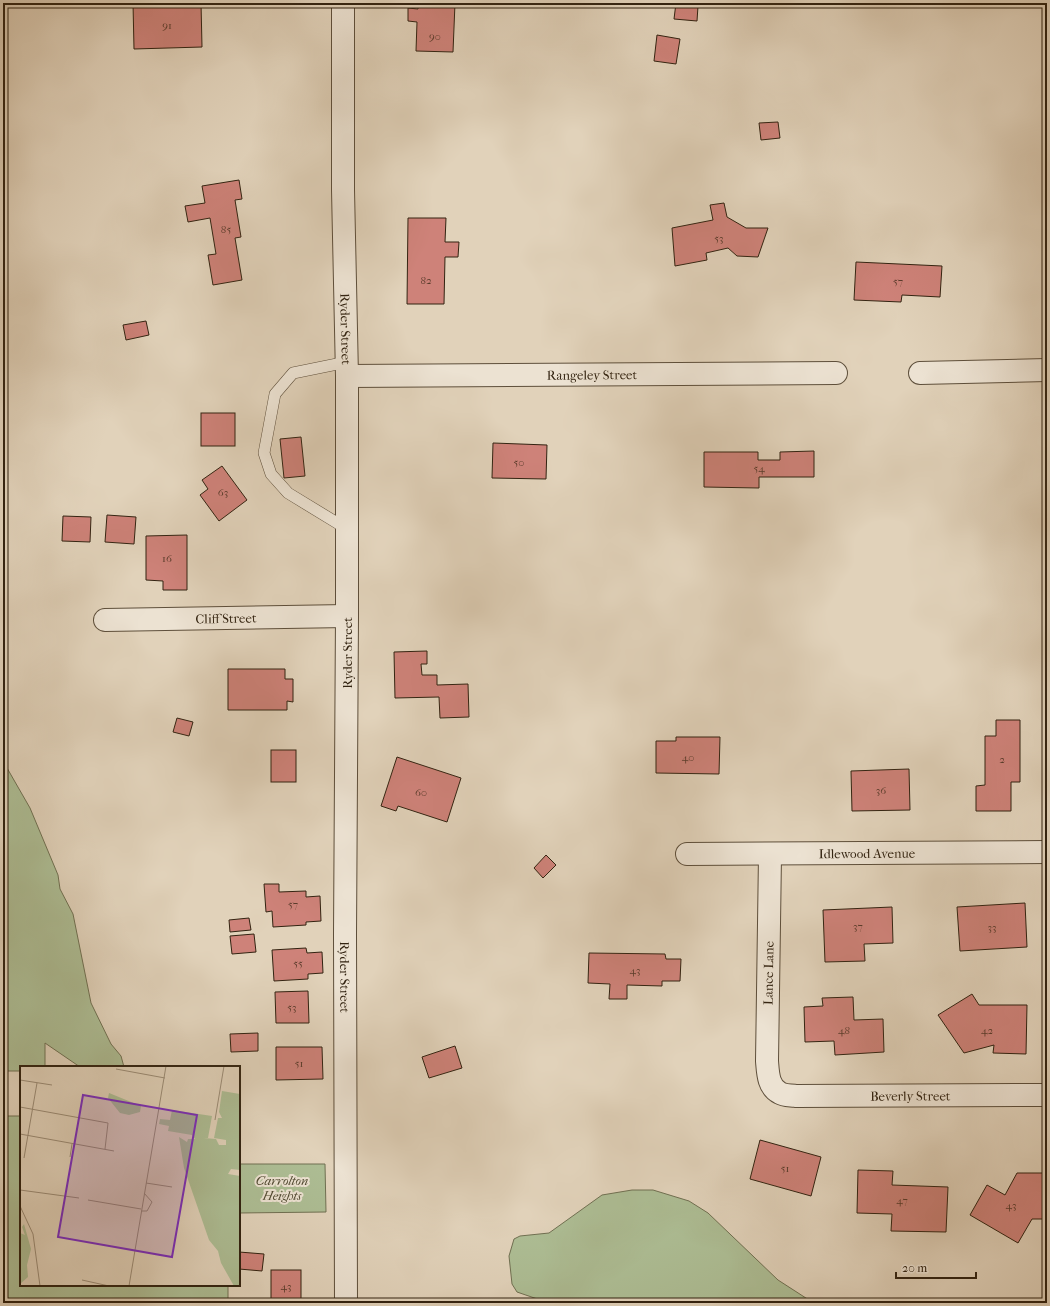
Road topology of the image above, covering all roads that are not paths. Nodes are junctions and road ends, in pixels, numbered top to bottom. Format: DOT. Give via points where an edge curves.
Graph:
graph roads {
  1 [pos="343,3"];
  2 [pos="347,369"];
  3 [pos="1047,370"];
  4 [pos="836,373"];
  5 [pos="920,374"];
  6 [pos="347,529"];
  7 [pos="347,616"];
  8 [pos="105,620"];
  9 [pos="1047,852"];
  10 [pos="687,854"];
  11 [pos="770,855"];
  12 [pos="776,1090"];
  13 [pos="1047,1095"];
  14 [pos="346,1303"];
  1 -- 2 [label="street, Ryder Street" via="342,190"];
  2 -- 4 [label="street, Rangeley Street"];
  2 -- 6 [label="street, Ryder Street"];
  2 -- 6 [label="lane" via="293,373 275,394 264,453 272,474 288,493"];
  3 -- 5 [label="street"];
  6 -- 7 [label="street, Ryder Street"];
  7 -- 8 [label="street, Cliff Street"];
  7 -- 14 [label="street, Ryder Street"];
  9 -- 11 [label="street, Idlewood Avenue"];
  10 -- 11 [label="street, Idlewood Avenue"];
  11 -- 12 [label="street, Lance Lane" via="767,1061 770,1080"];
  12 -- 13 [label="street, Beverly Street" via="784,1095 796,1096"];
}
